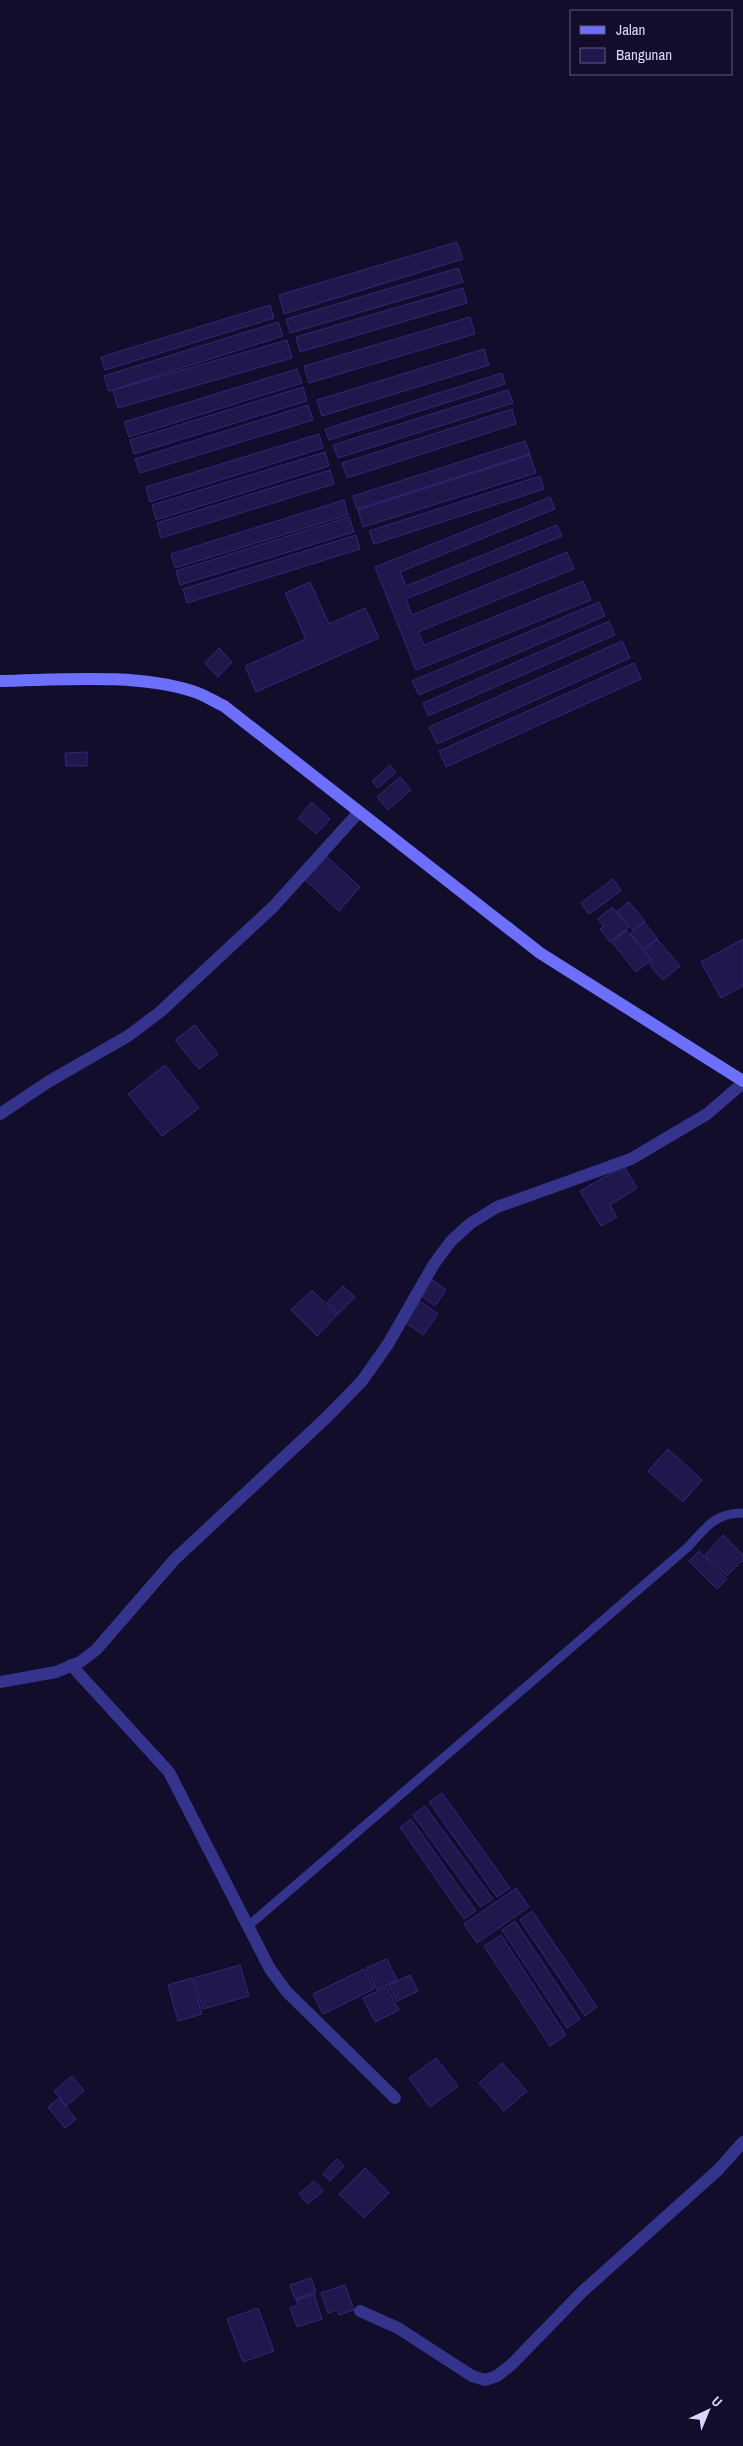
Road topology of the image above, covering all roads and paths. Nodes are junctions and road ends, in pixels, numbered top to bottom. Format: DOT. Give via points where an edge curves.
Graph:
graph roads {
  1 [pos="0,681"];
  2 [pos="359,812"];
  3 [pos="743,1082"];
  4 [pos="0,1114"];
  5 [pos="743,1513"];
  6 [pos="71,1665"];
  7 [pos="0,1682"];
  8 [pos="247,1927"];
  9 [pos="395,2098"];
  10 [pos="743,2142"];
  11 [pos="360,2311"];
  1 -- 2 [label="street" via="97,680 161,684 194,692 224,706"];
  2 -- 3 [label="street" via="540,953"];
  2 -- 4 [label="street" via="273,907 160,1012 103,1052 48,1082"];
  3 -- 6 [label="street" via="707,1114 645,1152 497,1207 450,1241 362,1381 174,1560 96,1650"];
  5 -- 8 [label="lane" via="723,1514 711,1522 688,1548"];
  6 -- 7 [label="street" via="56,1672"];
  6 -- 8 [label="street" via="169,1772"];
  8 -- 9 [label="street" via="287,1992"];
  10 -- 11 [label="street" via="718,2170 582,2292 497,2376 485,2380 472,2376 398,2328"];
}
